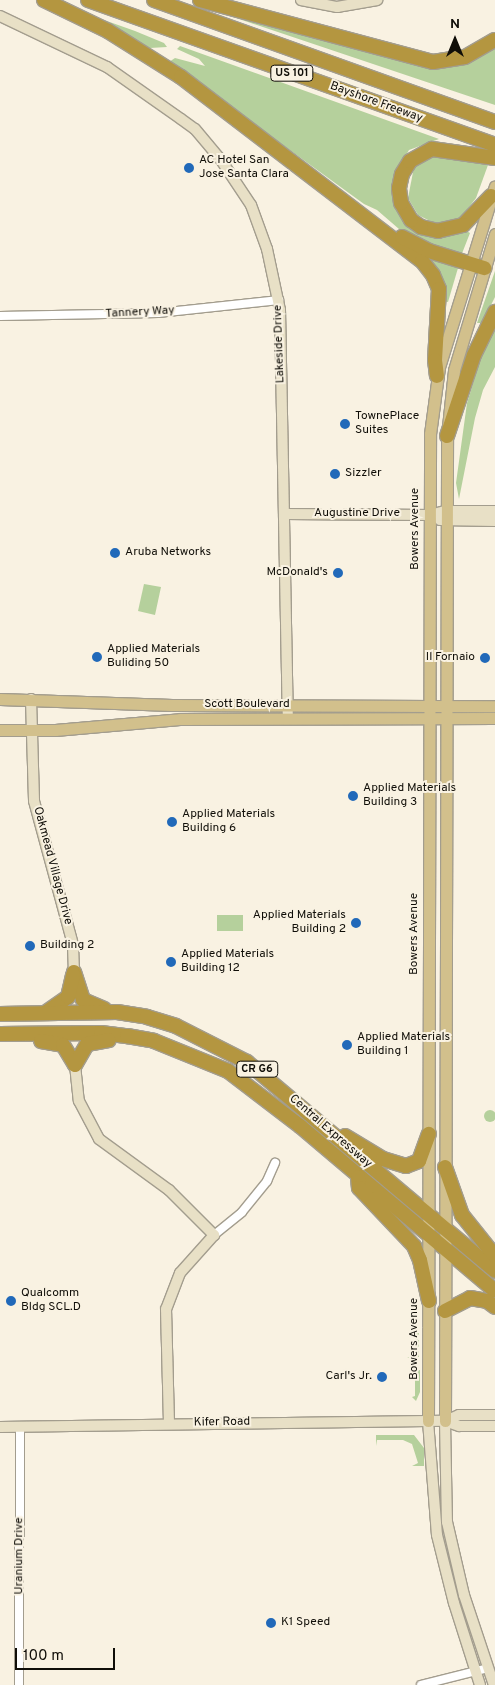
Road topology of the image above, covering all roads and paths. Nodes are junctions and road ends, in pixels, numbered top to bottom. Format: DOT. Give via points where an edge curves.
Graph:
graph roads {
  1 [pos="44,0"];
  2 [pos="88,0"];
  3 [pos="154,0"];
  4 [pos="200,0"];
  5 [pos="301,0"];
  6 [pos="377,0"];
  7 [pos="0,16"];
  8 [pos="495,40"];
  9 [pos="419,94"];
  10 [pos="495,115"];
  11 [pos="495,122"];
  12 [pos="495,145"];
  13 [pos="495,158"];
  14 [pos="493,191"];
  15 [pos="375,223"];
  16 [pos="495,234"];
  17 [pos="478,266"];
  18 [pos="279,300"];
  19 [pos="495,312"];
  20 [pos="0,316"];
  21 [pos="437,376"];
  22 [pos="448,436"];
  23 [pos="495,511"];
  24 [pos="285,514"];
  25 [pos="430,515"];
  26 [pos="445,517"];
  27 [pos="495,521"];
  28 [pos="0,699"];
  29 [pos="31,699"];
  30 [pos="285,705"];
  31 [pos="429,705"];
  32 [pos="446,705"];
  33 [pos="495,706"];
  34 [pos="288,718"];
  35 [pos="429,718"];
  36 [pos="445,718"];
  37 [pos="495,718"];
  38 [pos="0,730"];
  39 [pos="31,731"];
  40 [pos="74,972"];
  41 [pos="117,1012"];
  42 [pos="0,1014"];
  43 [pos="43,1014"];
  44 [pos="0,1034"];
  45 [pos="0,1040"];
  46 [pos="201,1058"];
  47 [pos="75,1065"];
  48 [pos="320,1122"];
  49 [pos="429,1134"];
  50 [pos="275,1163"];
  51 [pos="445,1167"];
  52 [pos="358,1176"];
  53 [pos="429,1217"];
  54 [pos="445,1230"];
  55 [pos="429,1232"];
  56 [pos="214,1236"];
  57 [pos="445,1247"];
  58 [pos="495,1256"];
  59 [pos="495,1271"];
  60 [pos="495,1291"];
  61 [pos="429,1301"];
  62 [pos="495,1306"];
  63 [pos="445,1311"];
  64 [pos="495,1415"];
  65 [pos="428,1421"];
  66 [pos="445,1421"];
  67 [pos="169,1424"];
  68 [pos="495,1426"];
  69 [pos="0,1427"];
  70 [pos="20,1427"];
  71 [pos="488,1668"];
  72 [pos="476,1671"];
  73 [pos="19,1685"];
  74 [pos="421,1685"];
  75 [pos="480,1685"];
  76 [pos="494,1685"];
  1 -- 15 [label="highway" via="144,52"];
  2 -- 12 [label="highway, Bayshore Freeway / US 101"];
  3 -- 9 [label="highway, Bayshore Freeway / US 101"];
  4 -- 8 [label="highway" via="434,62 465,57"];
  5 -- 6 [label="street" via="337,7"];
  7 -- 18 [label="street, Lakeside Drive" via="107,67 195,129 252,205"];
  9 -- 10 [label="highway"];
  9 -- 11 [label="highway, Bayshore Freeway / US 101"];
  13 -- 14 [label="highway" via="432,149 410,161 402,174 399,188 403,210 411,220 421,227 438,231 463,225"];
  14 -- 17 [label="main road, Bowers Avenue"];
  15 -- 17 [label="highway" via="430,251"];
  15 -- 21 [label="highway" via="422,261 433,275 440,303 434,360"];
  16 -- 17 [label="main road, Bowers Avenue"];
  17 -- 21 [label="main road, Bowers Avenue"];
  17 -- 22 [label="main road, Bowers Avenue" via="454,370"];
  18 -- 20 [label="street, Tannery Way" via="158,313"];
  18 -- 24 [label="street, Lakeside Drive"];
  19 -- 22 [label="highway" via="474,355"];
  21 -- 25 [label="main road, Bowers Avenue" via="430,434"];
  22 -- 26 [label="main road, Bowers Avenue"];
  23 -- 26 [label="street, Augustine Drive"];
  24 -- 25 [label="street, Augustine Drive"];
  24 -- 30 [label="street, Lakeside Drive"];
  25 -- 26 [label="street, Augustine Drive"];
  25 -- 31 [label="main road, Bowers Avenue"];
  26 -- 27 [label="street, Augustine Drive"];
  26 -- 32 [label="main road, Bowers Avenue"];
  28 -- 29 [label="main road, Scott Boulevard"];
  29 -- 30 [label="main road, Scott Boulevard" via="172,705"];
  29 -- 39 [label="street, Oakmead Village Drive"];
  30 -- 31 [label="main road, Scott Boulevard"];
  30 -- 34 [label="street, Lakeside Drive"];
  31 -- 32 [label="main road, Scott Boulevard"];
  31 -- 35 [label="main road, Bowers Avenue"];
  32 -- 33 [label="main road, Scott Boulevard"];
  32 -- 36 [label="main road, Bowers Avenue"];
  34 -- 35 [label="main road, Scott Boulevard"];
  34 -- 39 [label="main road, Scott Boulevard" via="180,719"];
  35 -- 36 [label="main road, Scott Boulevard"];
  35 -- 49 [label="main road, Bowers Avenue"];
  36 -- 37 [label="main road, Scott Boulevard"];
  36 -- 51 [label="main road, Bowers Avenue"];
  38 -- 39 [label="main road, Scott Boulevard"];
  39 -- 40 [label="street, Oakmead Village Drive" via="34,801 73,945"];
  40 -- 41 [label="highway" via="79,992 86,1002"];
  40 -- 43 [label="highway" via="68,998"];
  41 -- 43 [label="highway, Central Expressway / CR G6"];
  41 -- 48 [label="highway, Central Expressway / CR G6" via="176,1026 247,1062"];
  42 -- 43 [label="highway, Central Expressway / CR G6"];
  44 -- 46 [label="highway, Central Expressway / CR G6" via="127,1036 154,1040"];
  45 -- 47 [label="highway" via="57,1042 67,1049"];
  46 -- 47 [label="highway" via="128,1039 108,1040 87,1044"];
  46 -- 52 [label="highway, Central Expressway / CR G6" via="228,1071"];
  47 -- 56 [label="street" via="78,1101 99,1139 169,1190"];
  48 -- 49 [label="highway" via="399,1166 419,1161"];
  48 -- 53 [label="highway, Central Expressway / CR G6"];
  49 -- 53 [label="main road, Bowers Avenue"];
  50 -- 56 [label="street" via="267,1181 242,1212"];
  51 -- 54 [label="main road, Bowers Avenue"];
  51 -- 58 [label="highway" via="462,1215"];
  52 -- 55 [label="highway, Central Expressway / CR G6"];
  52 -- 61 [label="highway" via="359,1188 414,1246"];
  53 -- 54 [label="highway, Central Expressway / CR G6"];
  53 -- 55 [label="main road, Bowers Avenue"];
  54 -- 57 [label="main road, Bowers Avenue"];
  54 -- 59 [label="highway, Central Expressway / CR G6"];
  55 -- 57 [label="highway, Central Expressway / CR G6"];
  55 -- 61 [label="main road, Bowers Avenue"];
  56 -- 67 [label="street" via="180,1273 166,1308"];
  57 -- 60 [label="highway, Central Expressway / CR G6"];
  57 -- 63 [label="main road, Bowers Avenue"];
  61 -- 65 [label="main road, Bowers Avenue"];
  62 -- 63 [label="highway" via="470,1298"];
  63 -- 66 [label="main road, Bowers Avenue"];
  64 -- 66 [label="street" via="459,1415"];
  65 -- 66 [label="street, Kifer Road"];
  65 -- 67 [label="street, Kifer Road"];
  65 -- 72 [label="street, Bowers Avenue" via="437,1535 454,1604"];
  66 -- 68 [label="street" via="458,1426"];
  66 -- 71 [label="street, Bowers Avenue" via="447,1522 464,1595"];
  67 -- 70 [label="street, Kifer Road"];
  69 -- 70 [label="street, Kifer Road"];
  70 -- 73 [label="street, Uranium Drive"];
  71 -- 72 [label="street"];
  71 -- 76 [label="street, Bowers Avenue"];
  72 -- 74 [label="street"];
  72 -- 75 [label="street, Bowers Avenue"];
}
